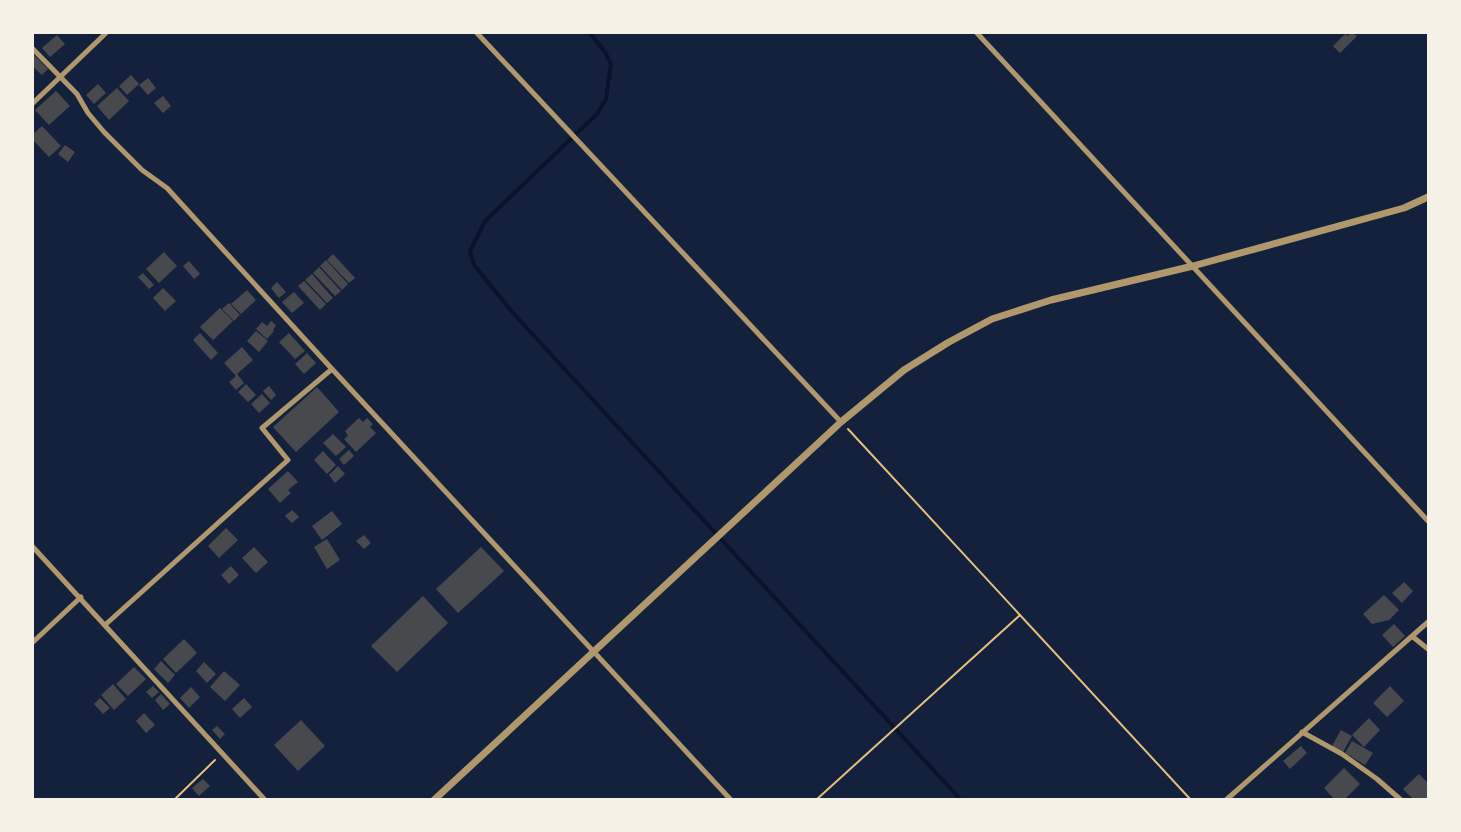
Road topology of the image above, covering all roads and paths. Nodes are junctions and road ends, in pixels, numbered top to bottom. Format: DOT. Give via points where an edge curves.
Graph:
graph roads {
  1 [pos="107,32"];
  2 [pos="476,32"];
  3 [pos="976,32"];
  4 [pos="32,48"];
  5 [pos="61,77"];
  6 [pos="32,104"];
  7 [pos="1428,197"];
  8 [pos="1193,266"];
  9 [pos="332,369"];
  10 [pos="841,422"];
  11 [pos="1428,521"];
  12 [pos="32,546"];
  13 [pos="81,597"];
  14 [pos="1020,615"];
  15 [pos="1428,622"];
  16 [pos="105,625"];
  17 [pos="1413,637"];
  18 [pos="32,643"];
  19 [pos="1428,649"];
  20 [pos="594,651"];
  21 [pos="1302,732"];
  22 [pos="222,753"];
  23 [pos="174,800"];
  24 [pos="265,800"];
  25 [pos="434,800"];
  26 [pos="731,800"];
  27 [pos="816,800"];
  28 [pos="1191,800"];
  29 [pos="1226,800"];
  30 [pos="1401,800"];
  1 -- 5 [label="street"];
  2 -- 10 [label="street"];
  3 -- 8 [label="street"];
  4 -- 5 [label="street"];
  5 -- 6 [label="street"];
  5 -- 9 [label="street" via="104,132 142,170 166,188"];
  7 -- 8 [label="street" via="1404,208"];
  8 -- 10 [label="street" via="1051,300 992,319 904,370"];
  8 -- 11 [label="street"];
  9 -- 16 [label="street" via="262,428 288,460"];
  9 -- 20 [label="street"];
  10 -- 14 [label="path"];
  10 -- 20 [label="street"];
  12 -- 13 [label="street"];
  13 -- 16 [label="street"];
  13 -- 18 [label="street"];
  14 -- 27 [label="path"];
  14 -- 28 [label="path"];
  15 -- 17 [label="street"];
  16 -- 22 [label="street"];
  17 -- 19 [label="street"];
  17 -- 21 [label="street"];
  20 -- 25 [label="street"];
  20 -- 26 [label="street"];
  21 -- 29 [label="street"];
  21 -- 30 [label="street" via="1342,754"];
  22 -- 23 [label="path"];
  22 -- 24 [label="street"];
}
